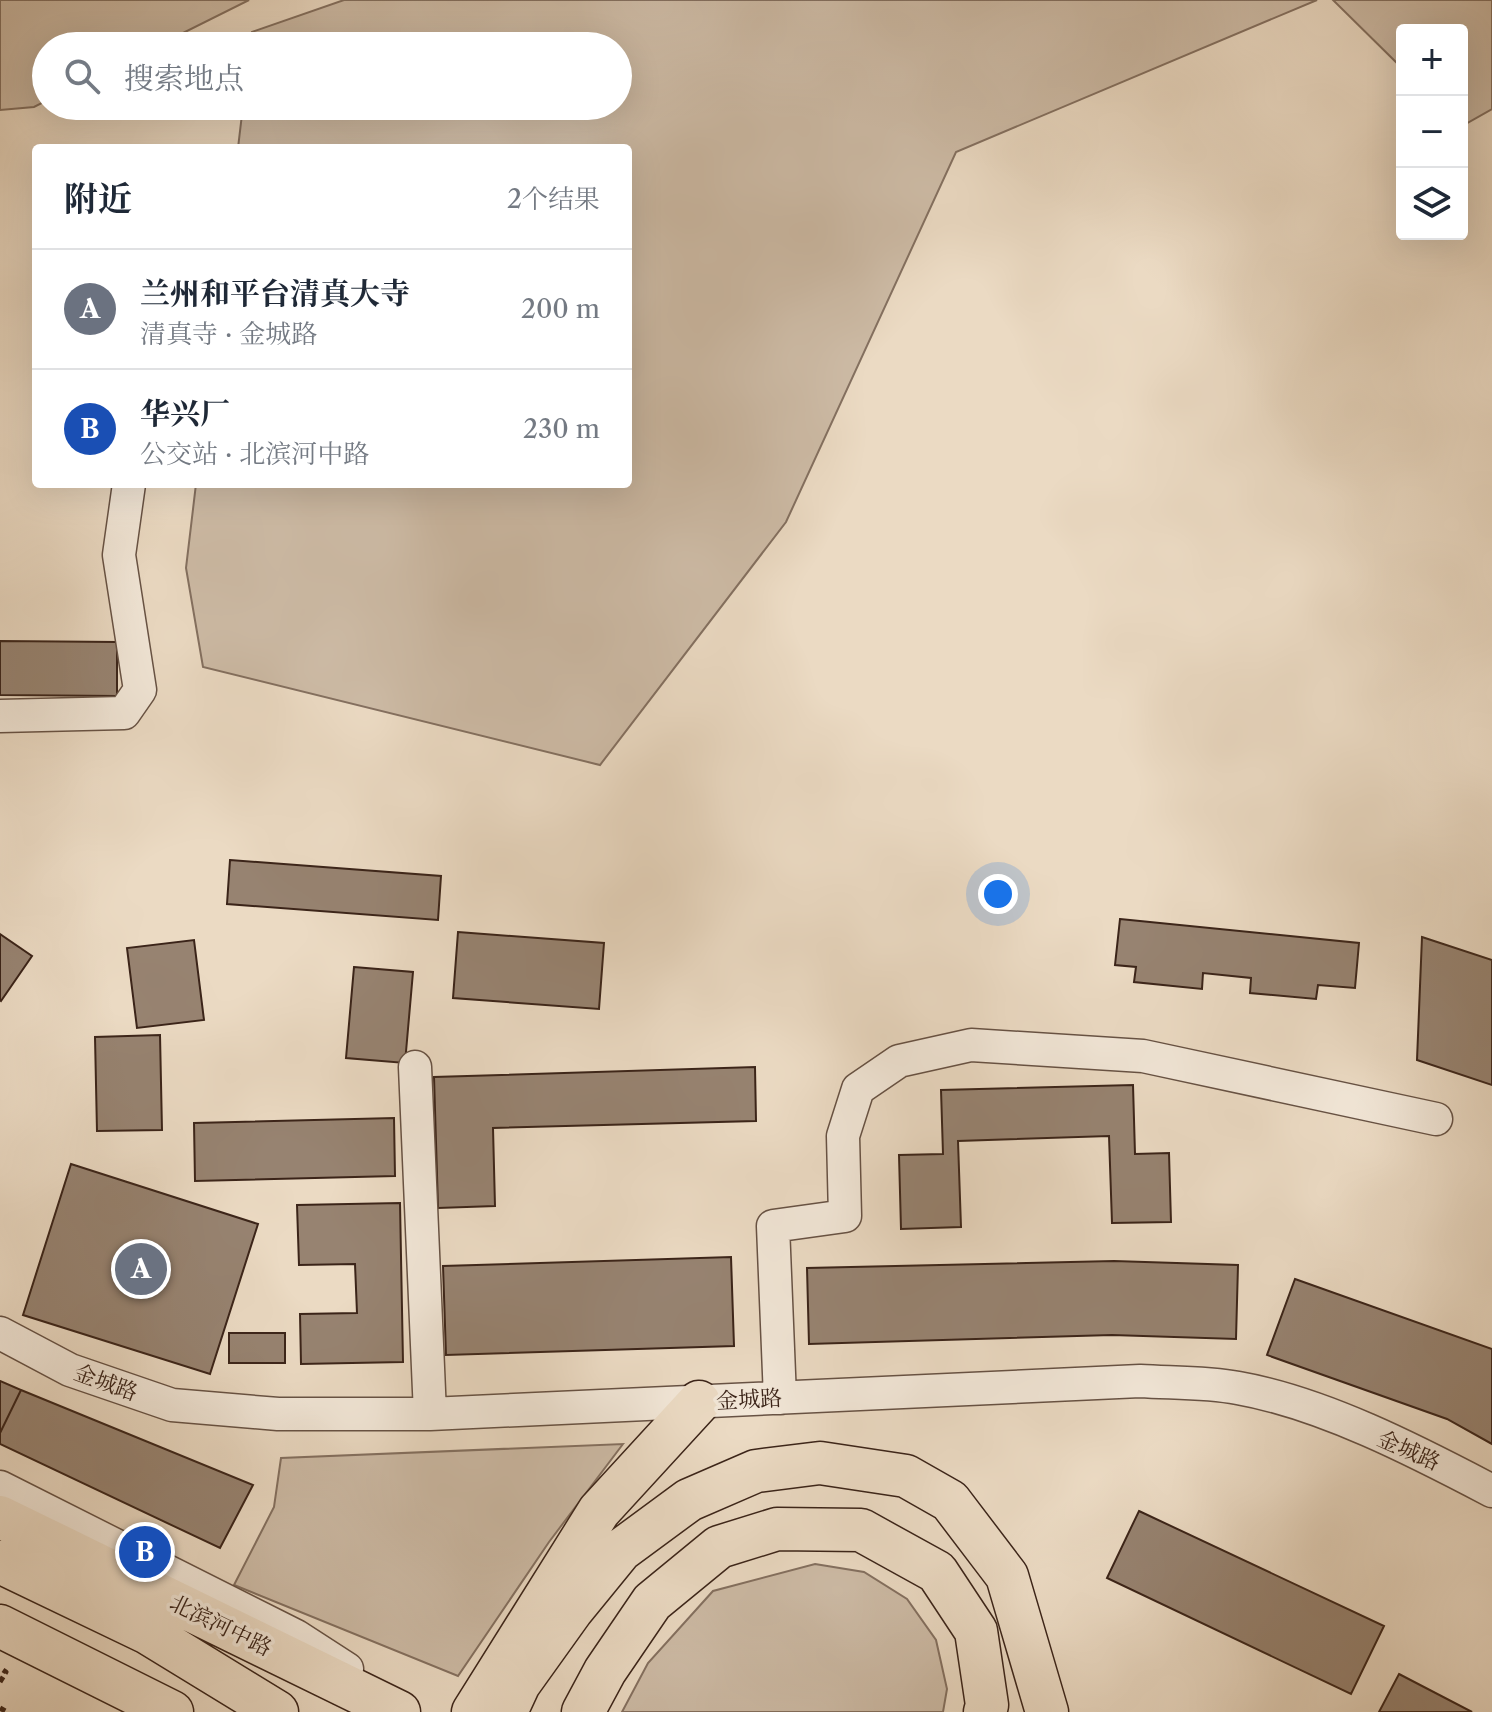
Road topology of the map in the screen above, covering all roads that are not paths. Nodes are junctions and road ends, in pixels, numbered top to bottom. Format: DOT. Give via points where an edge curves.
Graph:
graph roads {
  1 [pos="128,488"];
  2 [pos="0,716"];
  3 [pos="415,1067"];
  4 [pos="1436,1119"];
  5 [pos="0,1333"];
  6 [pos="780,1398"];
  7 [pos="699,1402"];
  8 [pos="430,1414"];
  9 [pos="0,1487"];
  10 [pos="1492,1491"];
  11 [pos="0,1517"];
  12 [pos="0,1562"];
  13 [pos="0,1626"];
  14 [pos="172,1712"];
  15 [pos="277,1712"];
  16 [pos="399,1712"];
  17 [pos="413,1712"];
  18 [pos="473,1712"];
  19 [pos="506,1712"];
  20 [pos="583,1712"];
  21 [pos="985,1712"];
  22 [pos="1047,1712"];
  1 -- 2 [label="street" via="119,555 140,690 124,713"];
  3 -- 8 [label="street"];
  4 -- 6 [label="street" via="1143,1056 971,1045 899,1061 858,1089 843,1136 845,1216 773,1226"];
  5 -- 8 [label="street, 金城路" via="70,1370 172,1405 278,1414"];
  6 -- 7 [label="street, 金城路"];
  6 -- 10 [label="street, 金城路" via="1140,1381 1236,1387 1323,1413"];
  7 -- 8 [label="street, 金城路"];
  7 -- 18 [label="main road" via="599,1511"];
  9 -- 17 [label="street" via="296,1636"];
  11 -- 16 [label="main road, 北滨河中路"];
  12 -- 15 [label="main road" via="148,1633"];
  13 -- 14 [label="main road"];
  19 -- 22 [label="main road" via="519,1684 621,1550 689,1500 756,1471 820,1463 906,1476 950,1501 1007,1576"];
  20 -- 21 [label="main road" via="652,1602 719,1547 777,1529 861,1530 937,1572 976,1631"];
}
